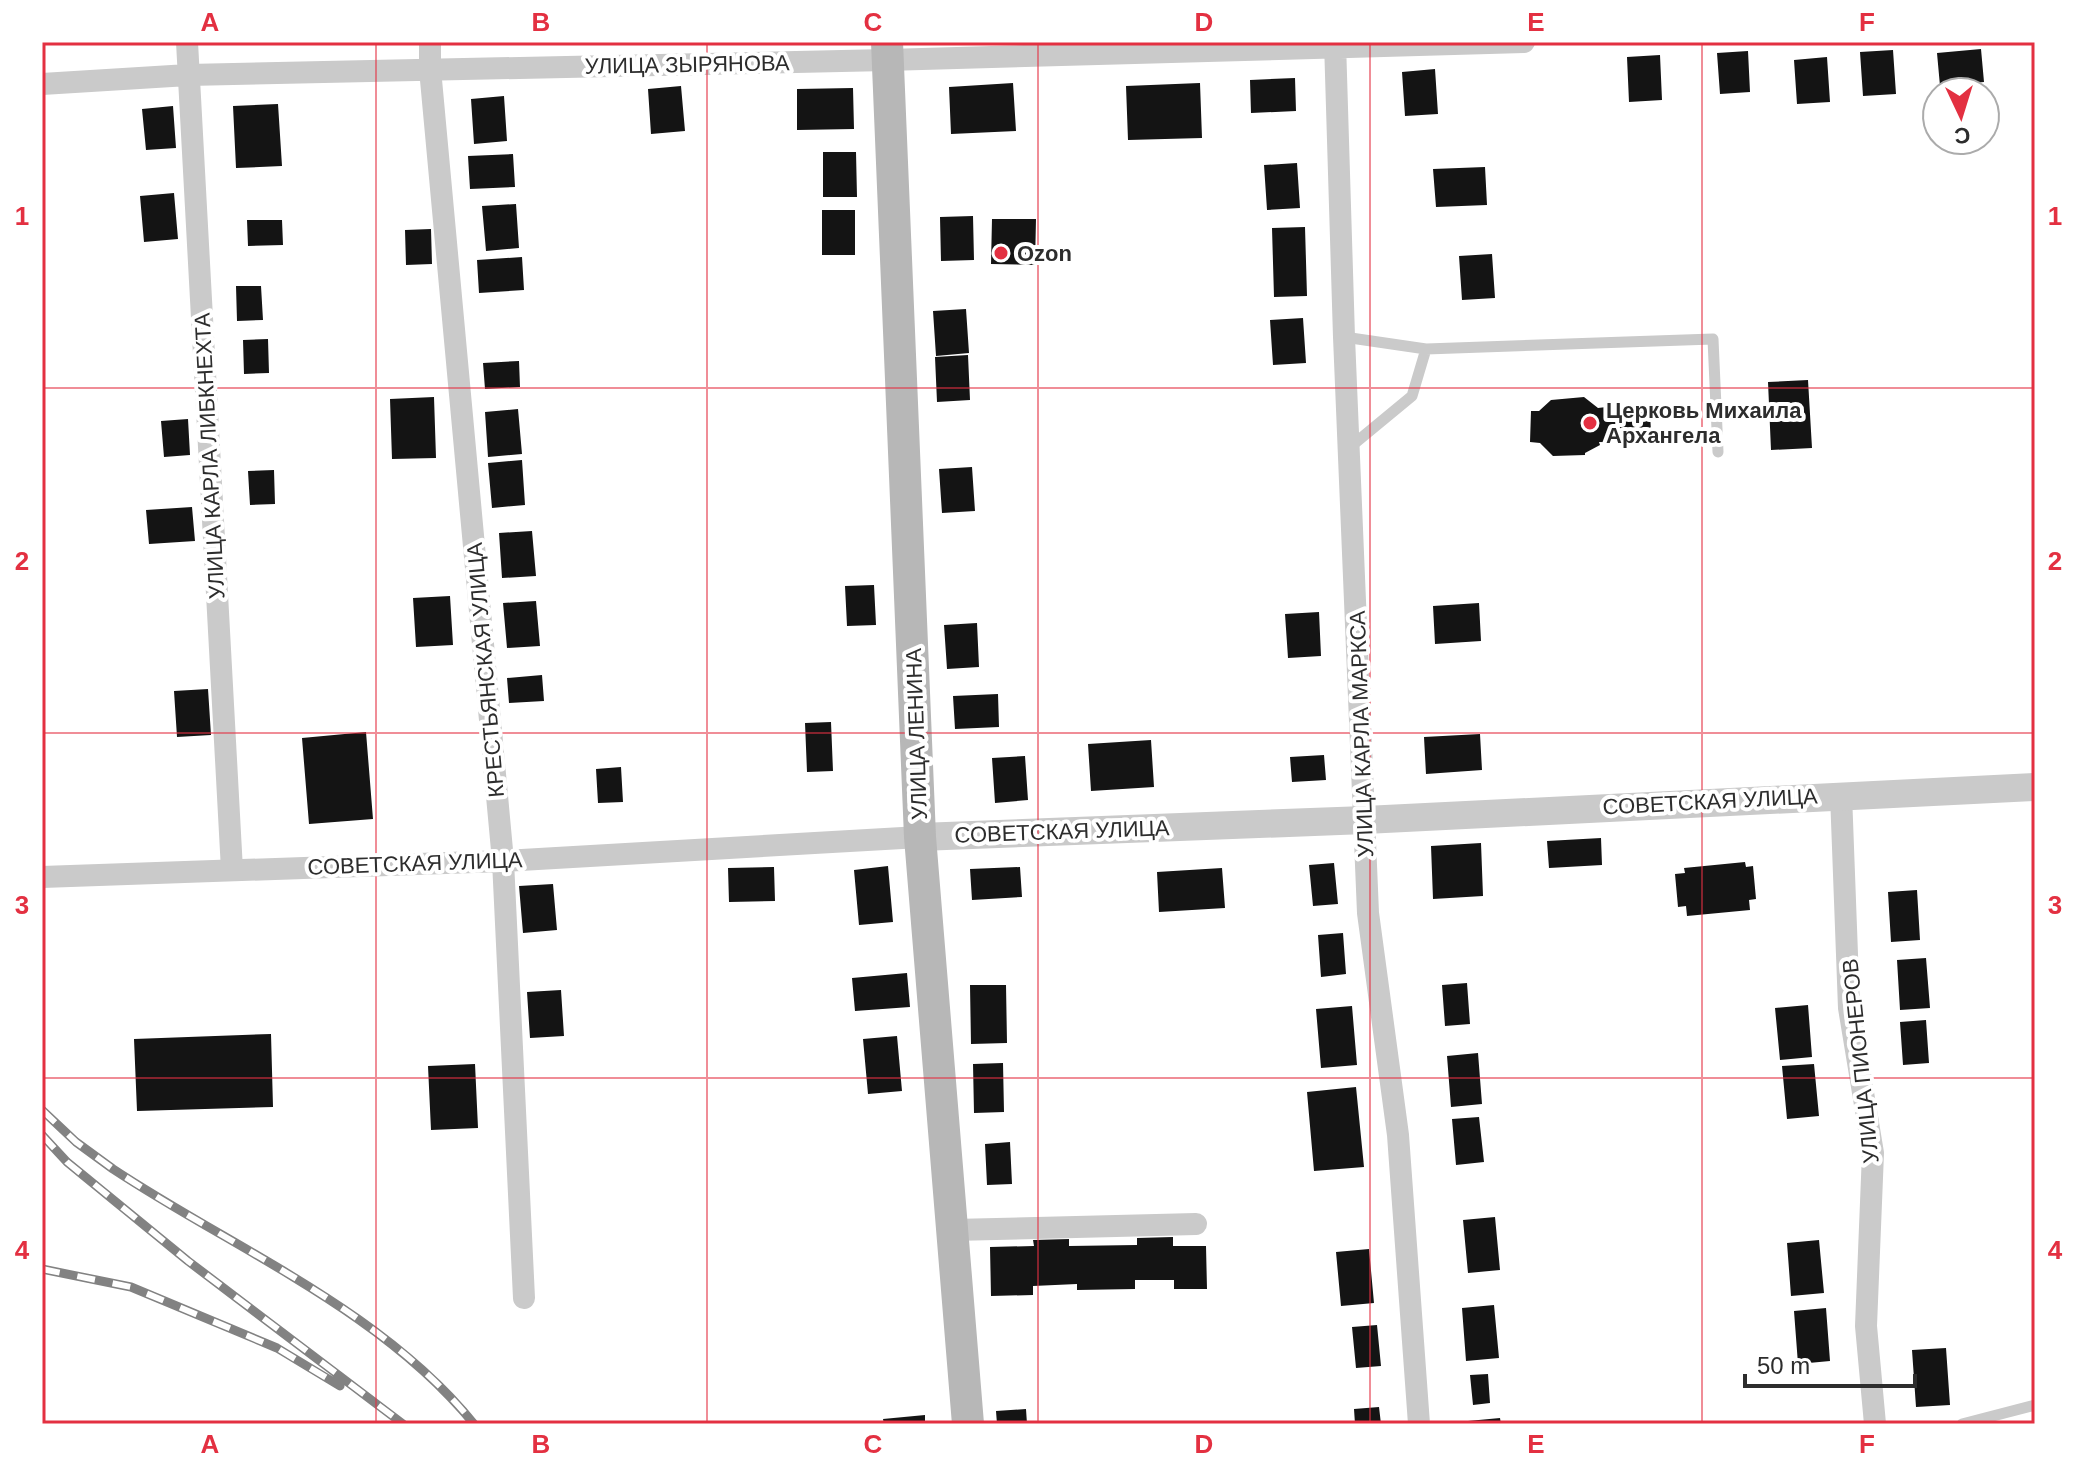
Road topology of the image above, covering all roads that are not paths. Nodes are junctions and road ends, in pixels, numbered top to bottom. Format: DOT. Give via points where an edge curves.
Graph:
graph roads {
  1 [pos="187,42"];
  2 [pos="430,42"];
  3 [pos="1524,42"];
  4 [pos="1335,46"];
  5 [pos="887,51"];
  6 [pos="430,69"];
  7 [pos="188,75"];
  8 [pos="42,84"];
  9 [pos="1344,337"];
  10 [pos="1426,349"];
  11 [pos="1349,448"];
  12 [pos="1718,452"];
  13 [pos="2035,787"];
  14 [pos="1841,794"];
  15 [pos="1365,820"];
  16 [pos="920,837"];
  17 [pos="503,861"];
  18 [pos="232,870"];
  19 [pos="42,877"];
  20 [pos="1196,1224"];
  21 [pos="953,1230"];
  22 [pos="524,1298"];
  23 [pos="2035,1405"];
  24 [pos="968,1424"];
  25 [pos="1419,1424"];
  26 [pos="1875,1424"];
  27 [pos="1962,1424"];
  1 -- 7 [label="street, УЛИЦА КАРЛА ЛИБКНЕХТА"];
  2 -- 6 [label="street, КРЕСТЬЯНСКАЯ УЛИЦА"];
  3 -- 4 [label="street, УЛИЦА ЗЫРЯНОВА"];
  4 -- 5 [label="street, УЛИЦА ЗЫРЯНОВА"];
  4 -- 9 [label="street, УЛИЦА КАРЛА МАРКСА"];
  5 -- 6 [label="street, УЛИЦА ЗЫРЯНОВА"];
  5 -- 16 [label="main road, УЛИЦА ЛЕНИНА"];
  6 -- 7 [label="street, УЛИЦА ЗЫРЯНОВА"];
  6 -- 17 [label="street, КРЕСТЬЯНСКАЯ УЛИЦА"];
  7 -- 8 [label="street, УЛИЦА ЗЫРЯНОВА"];
  7 -- 18 [label="street, УЛИЦА КАРЛА ЛИБКНЕХТА"];
  9 -- 10 [label="lane"];
  9 -- 11 [label="street, УЛИЦА КАРЛА МАРКСА"];
  10 -- 11 [label="lane" via="1412,396"];
  10 -- 12 [label="lane" via="1713,339"];
  11 -- 15 [label="street, УЛИЦА КАРЛА МАРКСА"];
  13 -- 14 [label="street, СОВЕТСКАЯ УЛИЦА"];
  14 -- 15 [label="street, СОВЕТСКАЯ УЛИЦА"];
  14 -- 26 [label="street, УЛИЦА ПИОНЕРОВ" via="1849,1008 1873,1153 1866,1326"];
  15 -- 16 [label="street, СОВЕТСКАЯ УЛИЦА"];
  15 -- 25 [label="street, УЛИЦА КАРЛА МАРКСА" via="1368,913 1398,1135"];
  16 -- 17 [label="street, СОВЕТСКАЯ УЛИЦА"];
  16 -- 21 [label="main road, УЛИЦА ЛЕНИНА"];
  17 -- 18 [label="street, СОВЕТСКАЯ УЛИЦА"];
  17 -- 22 [label="street, КРЕСТЬЯНСКАЯ УЛИЦА"];
  18 -- 19 [label="street, СОВЕТСКАЯ УЛИЦА"];
  20 -- 21 [label="street"];
  21 -- 24 [label="main road, УЛИЦА ЛЕНИНА"];
  23 -- 27 [label="lane"];
}
